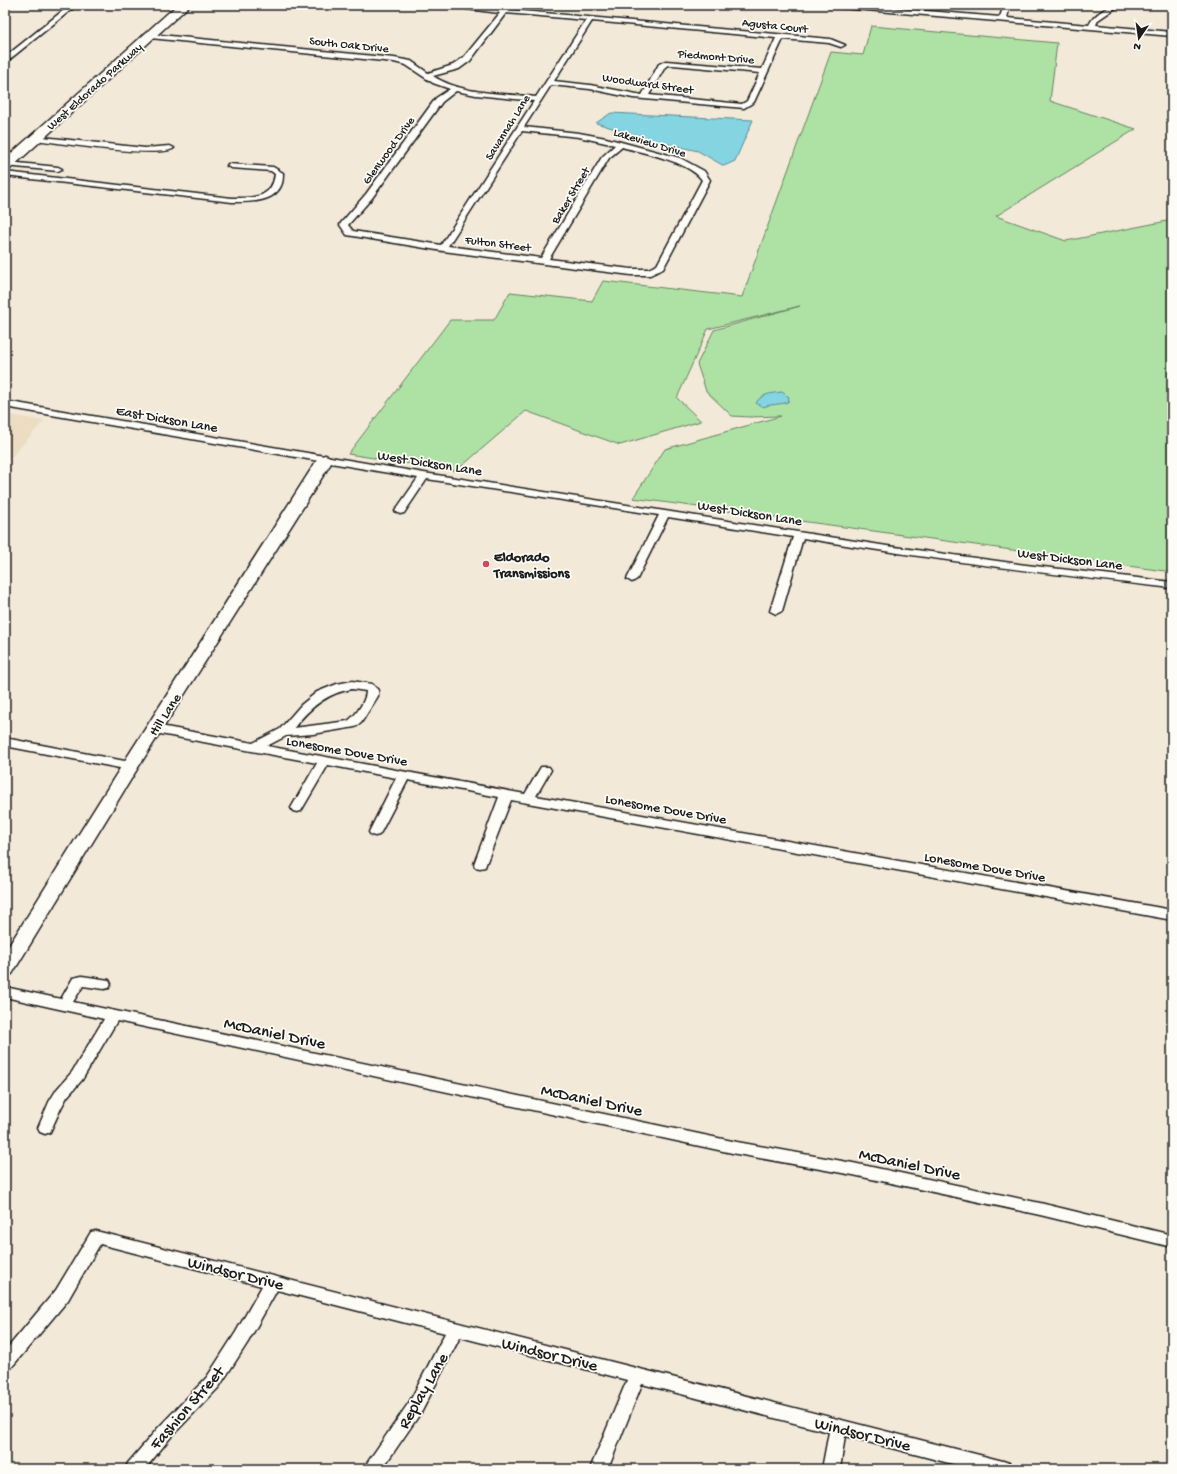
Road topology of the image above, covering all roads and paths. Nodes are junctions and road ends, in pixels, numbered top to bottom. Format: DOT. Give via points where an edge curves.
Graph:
graph roads {
  1 [pos="74,5"];
  2 [pos="184,5"];
  3 [pos="830,5"];
  4 [pos="1008,5"];
  5 [pos="1117,5"];
  6 [pos="469,7"];
  7 [pos="915,9"];
  8 [pos="504,12"];
  9 [pos="590,19"];
  10 [pos="1003,20"];
  11 [pos="1092,27"];
  12 [pos="1172,34"];
  13 [pos="150,36"];
  14 [pos="780,37"];
  15 [pos="841,45"];
  16 [pos="5,61"];
  17 [pos="764,71"];
  18 [pos="428,75"];
  19 [pos="548,82"];
  20 [pos="455,88"];
  21 [pos="644,97"];
  22 [pos="538,99"];
  23 [pos="520,129"];
  24 [pos="36,138"];
  25 [pos="620,144"];
  26 [pos="170,148"];
  27 [pos="231,166"];
  28 [pos="6,168"];
  29 [pos="58,169"];
  30 [pos="346,229"];
  31 [pos="443,248"];
  32 [pos="544,261"];
  33 [pos="650,272"];
  34 [pos="5,404"];
  35 [pos="325,460"];
  36 [pos="424,476"];
  37 [pos="400,511"];
  38 [pos="665,513"];
  39 [pos="799,534"];
  40 [pos="632,579"];
  41 [pos="1172,585"];
  42 [pos="776,611"];
  43 [pos="155,729"];
  44 [pos="284,732"];
  45 [pos="5,742"];
  46 [pos="254,748"];
  47 [pos="325,760"];
  48 [pos="130,766"];
  49 [pos="545,770"];
  50 [pos="404,775"];
  51 [pos="507,794"];
  52 [pos="528,799"];
  53 [pos="297,808"];
  54 [pos="375,832"];
  55 [pos="480,864"];
  56 [pos="1172,916"];
  57 [pos="5,969"];
  58 [pos="104,984"];
  59 [pos="5,992"];
  60 [pos="64,1005"];
  61 [pos="113,1016"];
  62 [pos="45,1128"];
  63 [pos="1172,1241"];
  64 [pos="273,1282"];
  65 [pos="456,1329"];
  66 [pos="5,1363"];
  67 [pos="637,1375"];
  68 [pos="838,1427"];
  69 [pos="134,1469"];
  70 [pos="372,1469"];
  71 [pos="599,1469"];
  72 [pos="831,1469"];
  73 [pos="1003,1469"];
  1 -- 16 [label="street"];
  2 -- 13 [label="main road, West Eldorado Parkway"];
  3 -- 7 [label="street"];
  4 -- 10 [label="street"];
  5 -- 11 [label="street" via="1095,19"];
  6 -- 8 [label="street, Agusta Court"];
  7 -- 10 [label="street"];
  8 -- 9 [label="street, Agusta Court"];
  8 -- 18 [label="street" via="467,59 456,67"];
  9 -- 14 [label="street, Agusta Court"];
  9 -- 19 [label="street, Savannah Lane"];
  10 -- 11 [label="street"];
  11 -- 12 [label="street"];
  13 -- 18 [label="street, South Oak Drive" via="373,57 408,63"];
  13 -- 24 [label="main road, West Eldorado Parkway"];
  14 -- 15 [label="street, Agusta Court" via="830,41"];
  14 -- 17 [label="street"];
  17 -- 21 [label="street, Piedmont Drive" via="666,63"];
  17 -- 21 [label="street, Woodward Street" via="750,102 744,106"];
  18 -- 20 [label="street, South Oak Drive"];
  19 -- 21 [label="street, Woodward Street"];
  19 -- 22 [label="street, Savannah Lane"];
  20 -- 22 [label="street, South Oak Drive" via="476,93"];
  20 -- 30 [label="street, Glenwood Drive" via="439,100 369,196 344,225"];
  22 -- 23 [label="street, Savannah Lane"];
  23 -- 25 [label="street, Lakeview Drive" via="579,135"];
  23 -- 31 [label="street, Savannah Lane"];
  24 -- 26 [label="street" via="145,150"];
  24 -- 28 [label="main road, West Eldorado Parkway"];
  25 -- 32 [label="street, Baker Street" via="606,157"];
  25 -- 33 [label="street, Lakeview Drive" via="677,160 701,173 706,180 660,267"];
  27 -- 28 [label="street" via="273,169 279,173 278,183 265,196 250,200 232,200"];
  28 -- 29 [label="street"];
  30 -- 31 [label="street, Fulton Street" via="350,233"];
  31 -- 32 [label="street, Fulton Street"];
  32 -- 33 [label="street, Fulton Street"];
  34 -- 35 [label="street, East Dickson Lane"];
  35 -- 36 [label="street, West Dickson Lane"];
  35 -- 43 [label="street, Hill Lane"];
  36 -- 37 [label="street"];
  36 -- 38 [label="street, West Dickson Lane"];
  38 -- 39 [label="street, West Dickson Lane"];
  38 -- 40 [label="street"];
  39 -- 41 [label="street, West Dickson Lane" via="886,549"];
  39 -- 42 [label="street"];
  43 -- 46 [label="street, Lonesome Dove Drive"];
  43 -- 48 [label="street, Hill Lane"];
  44 -- 44 [label="street" via="304,706 339,686 352,685 372,690 372,696 357,720 351,724"];
  44 -- 46 [label="street"];
  45 -- 48 [label="street"];
  46 -- 47 [label="street, Lonesome Dove Drive"];
  47 -- 50 [label="street, Lonesome Dove Drive"];
  47 -- 53 [label="street"];
  48 -- 57 [label="street, Hill Lane"];
  49 -- 52 [label="street"];
  50 -- 51 [label="street, Lonesome Dove Drive"];
  50 -- 54 [label="street"];
  51 -- 52 [label="street, Lonesome Dove Drive"];
  51 -- 55 [label="street"];
  52 -- 56 [label="street, Lonesome Dove Drive"];
  58 -- 60 [label="street" via="78,982"];
  59 -- 60 [label="street, McDaniel Drive"];
  60 -- 61 [label="street, McDaniel Drive"];
  61 -- 62 [label="street" via="77,1076 54,1106"];
  61 -- 63 [label="street, McDaniel Drive" via="737,1148 869,1172"];
  64 -- 65 [label="street, Windsor Drive"];
  64 -- 66 [label="street, Windsor Drive" via="96,1237 62,1295"];
  64 -- 69 [label="street, Fashion Street" via="213,1382"];
  65 -- 67 [label="street, Windsor Drive"];
  65 -- 70 [label="street, Replay Lane" via="416,1406"];
  67 -- 68 [label="street, Windsor Drive"];
  67 -- 71 [label="street"];
  68 -- 72 [label="street"];
  68 -- 73 [label="street, Windsor Drive"];
}
